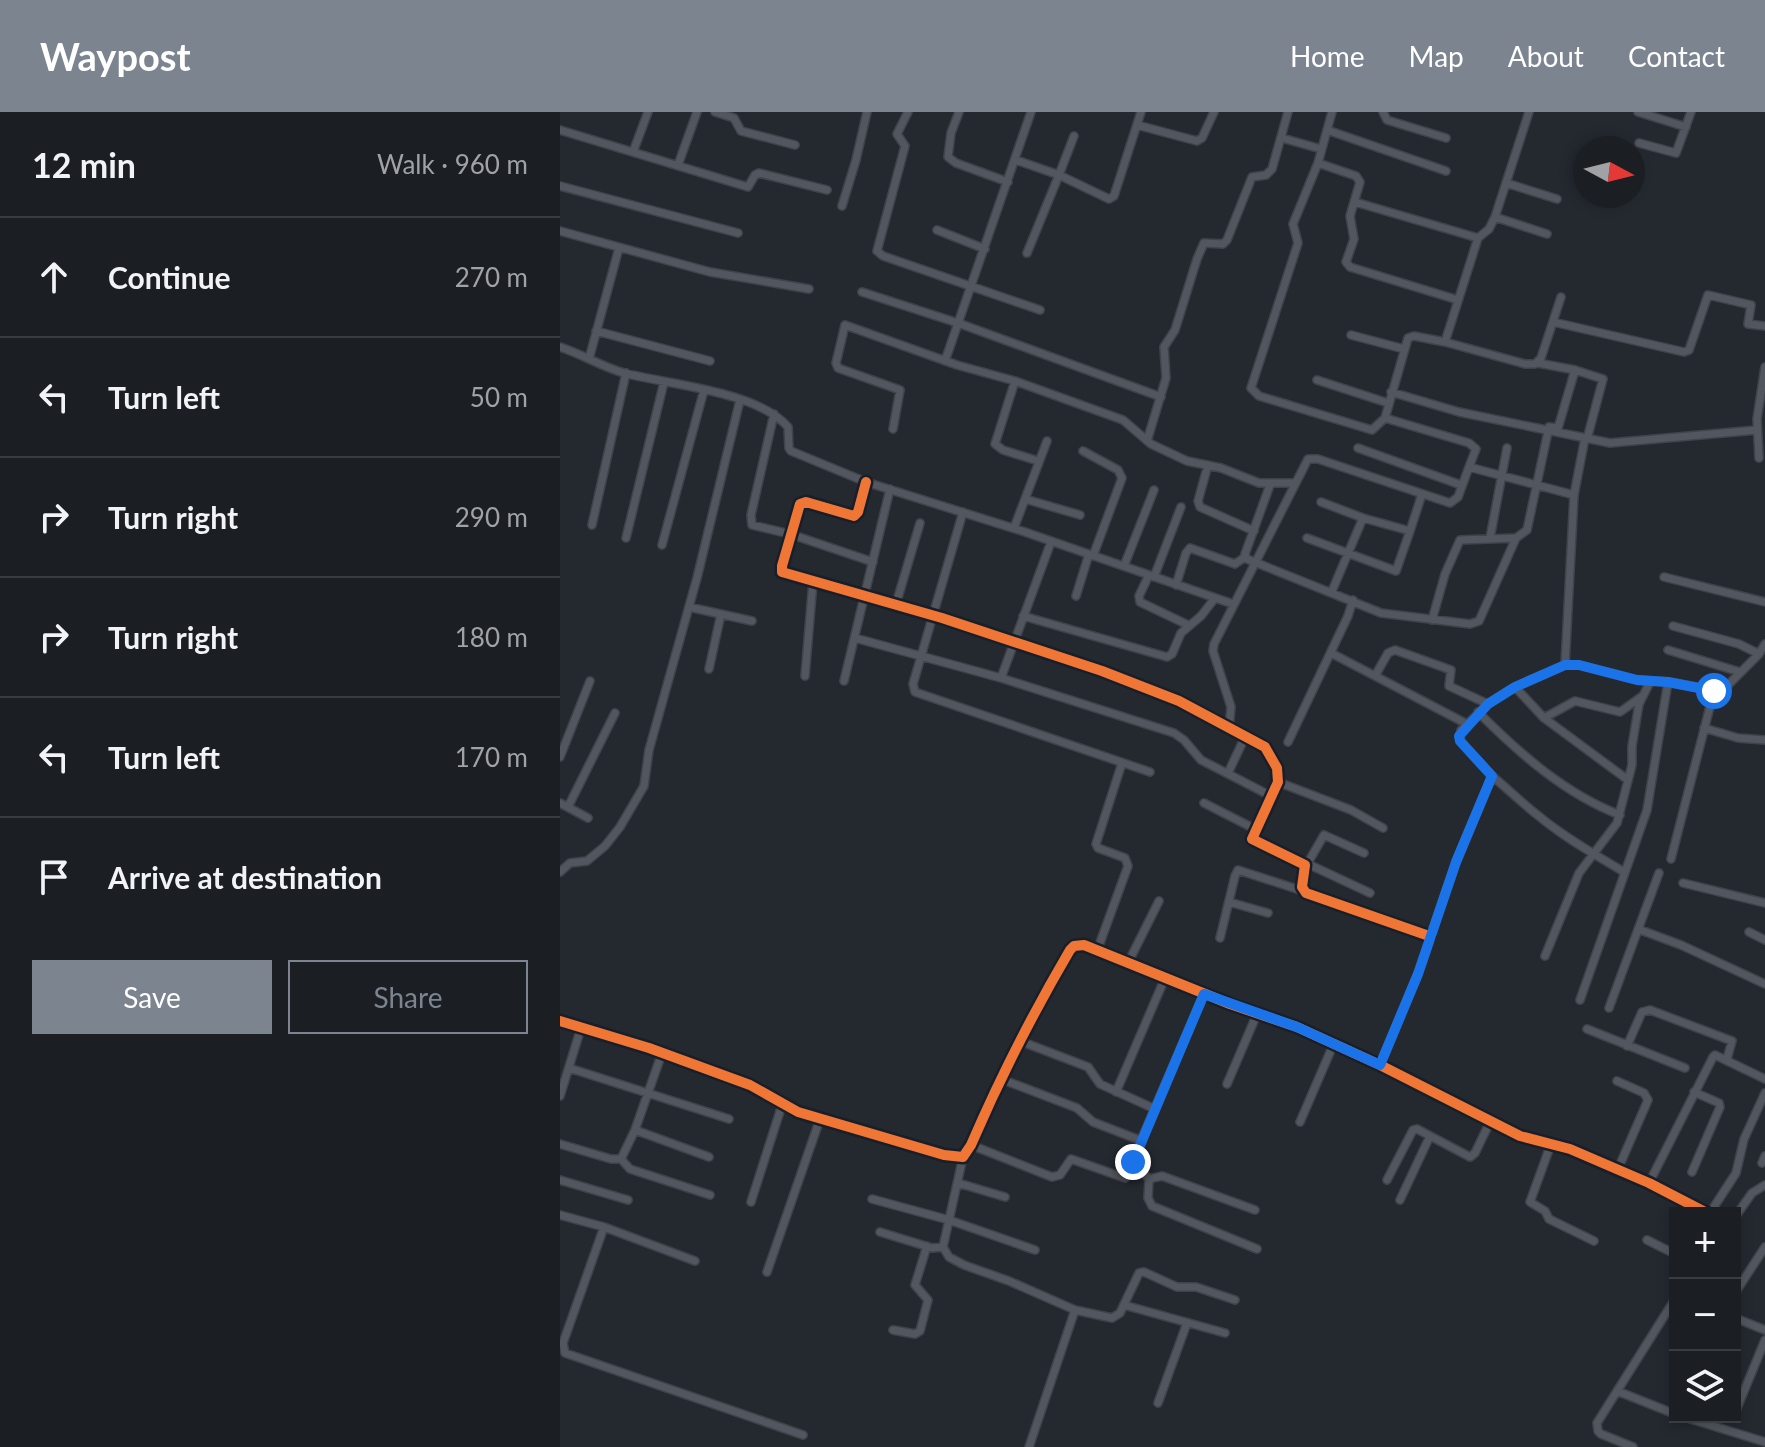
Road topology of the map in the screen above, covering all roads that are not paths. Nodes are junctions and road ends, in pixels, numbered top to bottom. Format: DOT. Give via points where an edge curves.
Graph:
graph roads {
  1 [pos="648,112"];
  2 [pos="697,112"];
  3 [pos="715,112"];
  4 [pos="867,112"];
  5 [pos="908,112"];
  6 [pos="959,112"];
  7 [pos="1031,112"];
  8 [pos="1141,112"];
  9 [pos="1214,112"];
  10 [pos="1288,112"];
  11 [pos="1332,112"];
  12 [pos="1383,112"];
  13 [pos="1529,112"];
  14 [pos="1638,112"];
  15 [pos="1691,112"];
  16 [pos="1137,125"];
  17 [pos="1686,127"];
  18 [pos="560,130"];
  19 [pos="1327,130"];
  20 [pos="1074,136"];
  21 [pos="1282,138"];
  22 [pos="1446,138"];
  23 [pos="795,145"];
  24 [pos="1645,145"];
  25 [pos="1321,149"];
  26 [pos="633,152"];
  27 [pos="1016,160"];
  28 [pos="1318,163"];
  29 [pos="678,165"];
  30 [pos="1446,171"];
  31 [pos="1059,175"];
  32 [pos="1008,182"];
  33 [pos="1506,183"];
  34 [pos="560,186"];
  35 [pos="827,190"];
  36 [pos="1557,199"];
  37 [pos="1355,202"];
  38 [pos="842,206"];
  39 [pos="1495,217"];
  40 [pos="937,230"];
  41 [pos="560,231"];
  42 [pos="738,233"];
  43 [pos="1547,234"];
  44 [pos="1478,238"];
  45 [pos="619,248"];
  46 [pos="985,249"];
  47 [pos="1027,253"];
  48 [pos="971,287"];
  49 [pos="809,289"];
  50 [pos="862,292"];
  51 [pos="1561,297"];
  52 [pos="1458,300"];
  53 [pos="1040,310"];
  54 [pos="1553,322"];
  55 [pos="958,323"];
  56 [pos="1765,326"];
  57 [pos="596,331"];
  58 [pos="1351,335"];
  59 [pos="1445,342"];
  60 [pos="560,347"];
  61 [pos="1404,349"];
  62 [pos="589,359"];
  63 [pos="710,361"];
  64 [pos="945,361"];
  65 [pos="1538,363"];
  66 [pos="1765,367"];
  67 [pos="1575,370"];
  68 [pos="626,373"];
  69 [pos="1317,380"];
  70 [pos="1015,381"];
  71 [pos="664,382"];
  72 [pos="704,390"];
  73 [pos="1391,392"];
  74 [pos="1161,397"];
  75 [pos="740,400"];
  76 [pos="1388,403"];
  77 [pos="774,414"];
  78 [pos="1385,418"];
  79 [pos="893,429"];
  80 [pos="1757,430"];
  81 [pos="1548,431"];
  82 [pos="1586,438"];
  83 [pos="1047,441"];
  84 [pos="1147,441"];
  85 [pos="1358,448"];
  86 [pos="1507,448"];
  87 [pos="1083,451"];
  88 [pos="1759,458"];
  89 [pos="1038,461"];
  90 [pos="1208,465"];
  91 [pos="1469,467"];
  92 [pos="1503,475"];
  93 [pos="866,482"];
  94 [pos="1295,483"];
  95 [pos="1537,484"];
  96 [pos="1270,485"];
  97 [pos="1461,485"];
  98 [pos="890,489"];
  99 [pos="1154,490"];
  100 [pos="1422,494"];
  101 [pos="1574,495"];
  102 [pos="1025,499"];
  103 [pos="1321,502"];
  104 [pos="1181,507"];
  105 [pos="963,512"];
  106 [pos="1080,515"];
  107 [pos="1363,518"];
  108 [pos="920,523"];
  109 [pos="592,525"];
  110 [pos="1014,528"];
  111 [pos="1254,531"];
  112 [pos="1410,531"];
  113 [pos="790,534"];
  114 [pos="626,538"];
  115 [pos="1307,538"];
  116 [pos="1490,538"];
  117 [pos="1516,538"];
  118 [pos="1051,542"];
  119 [pos="662,545"];
  120 [pos="1347,554"];
  121 [pos="1091,555"];
  122 [pos="1245,557"];
  123 [pos="873,562"];
  124 [pos="1255,562"];
  125 [pos="1124,566"];
  126 [pos="1152,576"];
  127 [pos="1664,577"];
  128 [pos="813,582"];
  129 [pos="1176,585"];
  130 [pos="1332,591"];
  131 [pos="865,596"];
  132 [pos="1076,596"];
  133 [pos="1215,598"];
  134 [pos="1353,600"];
  135 [pos="1765,602"];
  136 [pos="896,604"];
  137 [pos="1233,604"];
  138 [pos="689,607"];
  139 [pos="721,614"];
  140 [pos="932,615"];
  141 [pos="1023,616"];
  142 [pos="1432,620"];
  143 [pos="752,621"];
  144 [pos="1188,625"];
  145 [pos="1673,626"];
  146 [pos="855,638"];
  147 [pos="1013,641"];
  148 [pos="1765,644"];
  149 [pos="1668,650"];
  150 [pos="1331,653"];
  151 [pos="1759,654"];
  152 [pos="921,655"];
  153 [pos="1565,665"];
  154 [pos="709,669"];
  155 [pos="1740,672"];
  156 [pos="805,676"];
  157 [pos="1375,676"];
  158 [pos="1001,678"];
  159 [pos="590,681"];
  160 [pos="844,681"];
  161 [pos="1650,682"];
  162 [pos="1668,682"];
  163 [pos="1515,687"];
  164 [pos="1714,691"];
  165 [pos="1641,697"];
  166 [pos="1488,704"];
  167 [pos="1478,712"];
  168 [pos="615,713"];
  169 [pos="1544,718"];
  170 [pos="1467,724"];
  171 [pos="1704,728"];
  172 [pos="1229,729"];
  173 [pos="1245,737"];
  174 [pos="1765,740"];
  175 [pos="1288,742"];
  176 [pos="560,757"];
  177 [pos="1122,763"];
  178 [pos="1150,772"];
  179 [pos="1228,773"];
  180 [pos="1492,776"];
  181 [pos="1628,780"];
  182 [pos="1278,782"];
  183 [pos="1271,796"];
  184 [pos="560,803"];
  185 [pos="1204,803"];
  186 [pos="568,807"];
  187 [pos="1620,815"];
  188 [pos="588,818"];
  189 [pos="1383,828"];
  190 [pos="1255,829"];
  191 [pos="1364,853"];
  192 [pos="1593,855"];
  193 [pos="1671,859"];
  194 [pos="1307,865"];
  195 [pos="560,872"];
  196 [pos="1624,872"];
  197 [pos="1659,873"];
  198 [pos="1683,883"];
  199 [pos="1303,891"];
  200 [pos="1370,893"];
  201 [pos="1159,901"];
  202 [pos="1229,902"];
  203 [pos="1765,903"];
  204 [pos="1268,913"];
  205 [pos="1638,929"];
  206 [pos="1749,932"];
  207 [pos="1429,936"];
  208 [pos="1220,938"];
  209 [pos="1765,940"];
  210 [pos="1097,951"];
  211 [pos="1545,956"];
  212 [pos="1128,963"];
  213 [pos="1165,978"];
  214 [pos="1765,984"];
  215 [pos="1204,994"];
  216 [pos="1580,1000"];
  217 [pos="1609,1008"];
  218 [pos="1257,1014"];
  219 [pos="560,1021"];
  220 [pos="581,1028"];
  221 [pos="1587,1029"];
  222 [pos="1020,1041"];
  223 [pos="1334,1043"];
  224 [pos="1627,1046"];
  225 [pos="662,1053"];
  226 [pos="1727,1059"];
  227 [pos="1380,1065"];
  228 [pos="569,1068"];
  229 [pos="1685,1068"];
  230 [pos="1001,1079"];
  231 [pos="1765,1079"];
  232 [pos="1617,1081"];
  233 [pos="1227,1084"];
  234 [pos="1116,1092"];
  235 [pos="1694,1092"];
  236 [pos="1765,1093"];
  237 [pos="648,1094"];
  238 [pos="560,1096"];
  239 [pos="782,1105"];
  240 [pos="1155,1109"];
  241 [pos="729,1119"];
  242 [pos="820,1119"];
  243 [pos="1300,1122"];
  244 [pos="1490,1122"];
  245 [pos="635,1130"];
  246 [pos="1430,1136"];
  247 [pos="1142,1141"];
  248 [pos="560,1144"];
  249 [pos="1551,1144"];
  250 [pos="971,1145"];
  251 [pos="709,1157"];
  252 [pos="963,1157"];
  253 [pos="621,1159"];
  254 [pos="1133,1162"];
  255 [pos="1618,1169"];
  256 [pos="1692,1172"];
  257 [pos="1149,1179"];
  258 [pos="560,1180"];
  259 [pos="1387,1180"];
  260 [pos="958,1183"];
  261 [pos="1649,1183"];
  262 [pos="1765,1185"];
  263 [pos="710,1195"];
  264 [pos="1005,1197"];
  265 [pos="872,1199"];
  266 [pos="628,1200"];
  267 [pos="1400,1200"];
  268 [pos="751,1202"];
  269 [pos="1696,1207"];
  270 [pos="1712,1207"];
  271 [pos="1741,1209"];
  272 [pos="1255,1210"];
  273 [pos="560,1215"];
  274 [pos="949,1220"];
  275 [pos="604,1227"];
  276 [pos="880,1232"];
  277 [pos="1647,1240"];
  278 [pos="1594,1241"];
  279 [pos="927,1246"];
  280 [pos="943,1247"];
  281 [pos="1765,1247"];
  282 [pos="1257,1249"];
  283 [pos="1035,1250"];
  284 [pos="1669,1251"];
  285 [pos="695,1261"];
  286 [pos="767,1272"];
  287 [pos="1741,1284"];
  288 [pos="1235,1300"];
  289 [pos="1124,1305"];
  290 [pos="1669,1309"];
  291 [pos="1075,1310"];
  292 [pos="1741,1320"];
  293 [pos="1187,1323"];
  294 [pos="1764,1327"];
  295 [pos="893,1330"];
  296 [pos="1225,1333"];
  297 [pos="1765,1340"];
  298 [pos="1617,1391"];
  299 [pos="1741,1398"];
  300 [pos="1158,1403"];
  301 [pos="1669,1412"];
  302 [pos="1708,1423"];
  303 [pos="1730,1423"];
  304 [pos="1727,1431"];
  305 [pos="803,1435"];
  306 [pos="1765,1442"];
  307 [pos="1029,1447"];
  308 [pos="1633,1447"];
  1 -- 26 [label="street"];
  2 -- 29 [label="street"];
  3 -- 23 [label="street" via="734,118 741,131"];
  4 -- 38 [label="street"];
  5 -- 48 [label="street" via="896,136 905,146 877,251"];
  6 -- 32 [label="street" via="948,157"];
  7 -- 27 [label="street"];
  8 -- 16 [label="street"];
  9 -- 16 [label="street" via="1197,141"];
  10 -- 21 [label="street"];
  11 -- 19 [label="street"];
  12 -- 22 [label="street" via="1387,120"];
  13 -- 33 [label="street"];
  14 -- 17 [label="street"];
  15 -- 17 [label="street"];
  16 -- 31 [label="street" via="1112,198"];
  17 -- 24 [label="street" via="1676,153"];
  18 -- 26 [label="street"];
  19 -- 25 [label="street"];
  19 -- 30 [label="street"];
  20 -- 31 [label="street"];
  21 -- 25 [label="street"];
  21 -- 74 [label="street" via="1272,169 1252,177 1227,240 1202,247 1175,330 1164,347 1167,367"];
  25 -- 28 [label="street"];
  26 -- 29 [label="street"];
  27 -- 31 [label="street"];
  27 -- 32 [label="street"];
  28 -- 37 [label="street" via="1359,178"];
  28 -- 78 [label="street" via="1293,224 1298,243 1251,388 1259,396 1372,430"];
  29 -- 35 [label="street" via="748,187 759,173"];
  31 -- 47 [label="street"];
  32 -- 46 [label="street"];
  33 -- 36 [label="street"];
  33 -- 39 [label="street"];
  34 -- 42 [label="street"];
  37 -- 44 [label="street"];
  37 -- 52 [label="street" via="1347,264"];
  39 -- 43 [label="street"];
  39 -- 44 [label="street"];
  40 -- 46 [label="street"];
  41 -- 45 [label="street"];
  44 -- 52 [label="street"];
  45 -- 49 [label="street" via="710,272"];
  45 -- 57 [label="street"];
  46 -- 48 [label="street"];
  48 -- 53 [label="street"];
  48 -- 55 [label="street"];
  50 -- 55 [label="street"];
  51 -- 54 [label="street"];
  52 -- 59 [label="street"];
  54 -- 56 [label="street" via="1684,352 1708,295 1751,305 1748,324"];
  54 -- 65 [label="street"];
  55 -- 64 [label="street"];
  55 -- 74 [label="street"];
  57 -- 62 [label="street"];
  57 -- 63 [label="street"];
  58 -- 61 [label="street"];
  59 -- 61 [label="street" via="1411,336"];
  59 -- 65 [label="street"];
  60 -- 62 [label="street"];
  61 -- 73 [label="street"];
  62 -- 68 [label="street"];
  64 -- 70 [label="street"];
  64 -- 79 [label="street" via="848,325 843,328 838,368 900,390"];
  65 -- 67 [label="street"];
  66 -- 80 [label="street"];
  67 -- 81 [label="street" via="1558,428"];
  67 -- 82 [label="street" via="1603,379"];
  68 -- 71 [label="street"];
  68 -- 109 [label="street"];
  69 -- 76 [label="street"];
  70 -- 84 [label="street" via="1123,420"];
  70 -- 89 [label="street" via="995,444"];
  71 -- 72 [label="street"];
  71 -- 114 [label="street"];
  72 -- 75 [label="street"];
  72 -- 119 [label="street"];
  73 -- 76 [label="street"];
  73 -- 81 [label="street"];
  74 -- 84 [label="street"];
  75 -- 77 [label="street"];
  75 -- 138 [label="street"];
  76 -- 78 [label="street"];
  77 -- 93 [label="street" via="788,427 791,451"];
  77 -- 113 [label="street" via="751,523"];
  78 -- 91 [label="street" via="1469,443 1476,449"];
  80 -- 82 [label="street" via="1610,443"];
  80 -- 88 [label="street"];
  81 -- 82 [label="street"];
  81 -- 95 [label="street"];
  82 -- 101 [label="street"];
  83 -- 89 [label="street"];
  84 -- 90 [label="street"];
  85 -- 97 [label="street"];
  86 -- 92 [label="street"];
  87 -- 121 [label="street" via="1118,470 1122,478"];
  89 -- 102 [label="street"];
  90 -- 96 [label="street"];
  90 -- 111 [label="street" via="1200,507"];
  91 -- 92 [label="street"];
  91 -- 97 [label="street"];
  92 -- 95 [label="street"];
  92 -- 116 [label="street"];
  93 -- 98 [label="street"];
  93 -- 113 [label="street" via="856,516 802,502"];
  94 -- 96 [label="street"];
  94 -- 100 [label="street" via="1308,459 1315,458"];
  94 -- 124 [label="street"];
  95 -- 101 [label="street"];
  95 -- 117 [label="street" via="1527,530"];
  96 -- 111 [label="street"];
  97 -- 100 [label="street" via="1450,503"];
  98 -- 105 [label="street"];
  98 -- 123 [label="street"];
  99 -- 125 [label="street"];
  100 -- 112 [label="street"];
  101 -- 153 [label="street"];
  102 -- 106 [label="street"];
  102 -- 110 [label="street"];
  103 -- 107 [label="street"];
  104 -- 126 [label="street"];
  105 -- 110 [label="street"];
  105 -- 140 [label="street"];
  107 -- 112 [label="street"];
  107 -- 120 [label="street"];
  108 -- 136 [label="street"];
  110 -- 118 [label="street"];
  111 -- 122 [label="street"];
  112 -- 120 [label="street" via="1397,570"];
  113 -- 123 [label="street"];
  113 -- 128 [label="street" via="782,572"];
  115 -- 120 [label="street"];
  116 -- 117 [label="street"];
  116 -- 142 [label="street" via="1468,537 1456,543"];
  117 -- 142 [label="street" via="1479,621"];
  118 -- 121 [label="street"];
  118 -- 141 [label="street"];
  120 -- 130 [label="street"];
  121 -- 125 [label="street"];
  121 -- 132 [label="street"];
  122 -- 124 [label="street"];
  122 -- 129 [label="street" via="1235,564 1190,548"];
  123 -- 131 [label="street"];
  124 -- 130 [label="street"];
  124 -- 137 [label="street"];
  125 -- 126 [label="street"];
  126 -- 129 [label="street"];
  126 -- 144 [label="street" via="1140,602"];
  127 -- 135 [label="street"];
  128 -- 131 [label="street"];
  128 -- 156 [label="street"];
  129 -- 133 [label="street"];
  130 -- 134 [label="street"];
  131 -- 136 [label="street"];
  131 -- 146 [label="street"];
  133 -- 137 [label="street"];
  133 -- 144 [label="street"];
  134 -- 142 [label="street" via="1389,615"];
  134 -- 150 [label="street"];
  136 -- 140 [label="street"];
  137 -- 172 [label="street" via="1213,647 1231,707"];
  138 -- 139 [label="street"];
  138 -- 195 [label="street" via="640,794 594,857 570,863"];
  139 -- 143 [label="street"];
  139 -- 154 [label="street"];
  140 -- 147 [label="street"];
  140 -- 152 [label="street"];
  141 -- 144 [label="street" via="1165,658"];
  141 -- 147 [label="street"];
  145 -- 151 [label="street"];
  146 -- 152 [label="street"];
  146 -- 160 [label="street"];
  147 -- 158 [label="street"];
  147 -- 172 [label="street" via="1179,701"];
  148 -- 151 [label="street"];
  149 -- 155 [label="street"];
  150 -- 157 [label="street"];
  150 -- 175 [label="street"];
  151 -- 155 [label="street"];
  152 -- 158 [label="street"];
  152 -- 177 [label="street" via="913,684 917,694"];
  153 -- 161 [label="street"];
  153 -- 163 [label="street"];
  155 -- 164 [label="street" via="1724,689"];
  157 -- 166 [label="street" via="1395,650 1451,670 1449,686"];
  157 -- 170 [label="street"];
  158 -- 179 [label="street" via="1174,733 1201,760"];
  159 -- 176 [label="street"];
  161 -- 162 [label="street"];
  161 -- 165 [label="street"];
  162 -- 164 [label="street"];
  162 -- 196 [label="street" via="1650,798"];
  163 -- 166 [label="street"];
  163 -- 169 [label="street"];
  164 -- 171 [label="street"];
  165 -- 169 [label="street" via="1620,712 1575,701"];
  165 -- 181 [label="street"];
  166 -- 167 [label="street"];
  167 -- 170 [label="street"];
  167 -- 187 [label="street" via="1547,773 1592,804"];
  168 -- 186 [label="street"];
  169 -- 181 [label="street"];
  170 -- 180 [label="street" via="1460,741"];
  171 -- 174 [label="street"];
  171 -- 193 [label="street"];
  172 -- 173 [label="street"];
  173 -- 179 [label="street"];
  173 -- 182 [label="street" via="1268,750"];
  177 -- 178 [label="street"];
  177 -- 210 [label="street" via="1096,844 1125,858 1128,866"];
  179 -- 183 [label="street"];
  180 -- 192 [label="street"];
  180 -- 207 [label="street"];
  181 -- 187 [label="street"];
  182 -- 183 [label="street"];
  182 -- 189 [label="street"];
  183 -- 190 [label="street"];
  184 -- 186 [label="street"];
  185 -- 190 [label="street"];
  186 -- 188 [label="street"];
  187 -- 192 [label="street"];
  190 -- 194 [label="street" via="1255,842"];
  191 -- 194 [label="street" via="1324,835"];
  192 -- 196 [label="street"];
  192 -- 211 [label="street" via="1579,873"];
  194 -- 199 [label="street"];
  194 -- 200 [label="street"];
  196 -- 216 [label="street"];
  197 -- 205 [label="street"];
  198 -- 203 [label="street"];
  199 -- 202 [label="street" via="1238,870"];
  199 -- 207 [label="street"];
  201 -- 212 [label="street"];
  202 -- 204 [label="street"];
  202 -- 208 [label="street"];
  205 -- 214 [label="street"];
  205 -- 217 [label="street"];
  206 -- 209 [label="street"];
  207 -- 227 [label="street"];
  210 -- 212 [label="street"];
  210 -- 222 [label="street" via="1079,945 1070,950"];
  212 -- 213 [label="street"];
  213 -- 215 [label="street"];
  213 -- 234 [label="street"];
  215 -- 218 [label="street"];
  215 -- 240 [label="street"];
  218 -- 223 [label="street"];
  218 -- 233 [label="street"];
  219 -- 220 [label="street"];
  220 -- 225 [label="street"];
  220 -- 228 [label="street"];
  221 -- 224 [label="street"];
  222 -- 230 [label="street"];
  222 -- 234 [label="street" via="1088,1067 1098,1083"];
  223 -- 227 [label="street"];
  223 -- 243 [label="street"];
  224 -- 226 [label="street" via="1646,1010 1732,1041"];
  224 -- 229 [label="street"];
  225 -- 237 [label="street"];
  225 -- 239 [label="street" via="750,1085"];
  226 -- 231 [label="street"];
  226 -- 235 [label="street" via="1713,1057"];
  227 -- 244 [label="street"];
  228 -- 237 [label="street"];
  228 -- 238 [label="street"];
  230 -- 247 [label="street" via="1077,1108 1093,1122"];
  230 -- 250 [label="street"];
  232 -- 255 [label="street" via="1648,1100"];
  234 -- 240 [label="street"];
  235 -- 256 [label="street" via="1720,1107"];
  235 -- 261 [label="street"];
  236 -- 270 [label="street" via="1744,1139 1736,1173"];
  237 -- 241 [label="street"];
  237 -- 245 [label="street"];
  239 -- 242 [label="street"];
  239 -- 268 [label="street"];
  240 -- 247 [label="street"];
  242 -- 252 [label="street"];
  242 -- 286 [label="street"];
  244 -- 246 [label="street" via="1470,1157"];
  244 -- 249 [label="street"];
  245 -- 251 [label="street"];
  245 -- 253 [label="street"];
  246 -- 259 [label="street" via="1413,1130"];
  246 -- 267 [label="street"];
  247 -- 254 [label="street"];
  248 -- 253 [label="street"];
  249 -- 255 [label="street"];
  249 -- 278 [label="street" via="1530,1202 1549,1219"];
  250 -- 252 [label="street"];
  250 -- 254 [label="street" via="1055,1178 1071,1159 1123,1178"];
  252 -- 260 [label="street"];
  253 -- 263 [label="street" via="630,1169"];
  254 -- 257 [label="street"];
  255 -- 261 [label="street"];
  257 -- 272 [label="street" via="1162,1176"];
  257 -- 282 [label="street" via="1152,1206"];
  258 -- 266 [label="street"];
  260 -- 264 [label="street"];
  260 -- 274 [label="street"];
  261 -- 269 [label="street"];
  262 -- 271 [label="street"];
  265 -- 274 [label="street"];
  273 -- 275 [label="street"];
  274 -- 280 [label="street"];
  274 -- 283 [label="street"];
  275 -- 285 [label="street"];
  275 -- 305 [label="street" via="563,1343 565,1353"];
  276 -- 279 [label="street"];
  277 -- 284 [label="street"];
  279 -- 280 [label="street"];
  279 -- 295 [label="street" via="915,1282 928,1300 920,1331"];
  280 -- 291 [label="street" via="956,1262"];
  281 -- 287 [label="street"];
  288 -- 289 [label="street" via="1196,1287 1177,1287 1144,1272"];
  289 -- 291 [label="street" via="1112,1318"];
  289 -- 293 [label="street"];
  290 -- 298 [label="street"];
  291 -- 307 [label="street"];
  292 -- 294 [label="street"];
  293 -- 296 [label="street"];
  293 -- 300 [label="street"];
  297 -- 299 [label="street"];
  298 -- 301 [label="street"];
  298 -- 308 [label="street" via="1597,1423 1598,1431"];
  302 -- 304 [label="street"];
  303 -- 304 [label="street"];
  304 -- 306 [label="street"];
}
